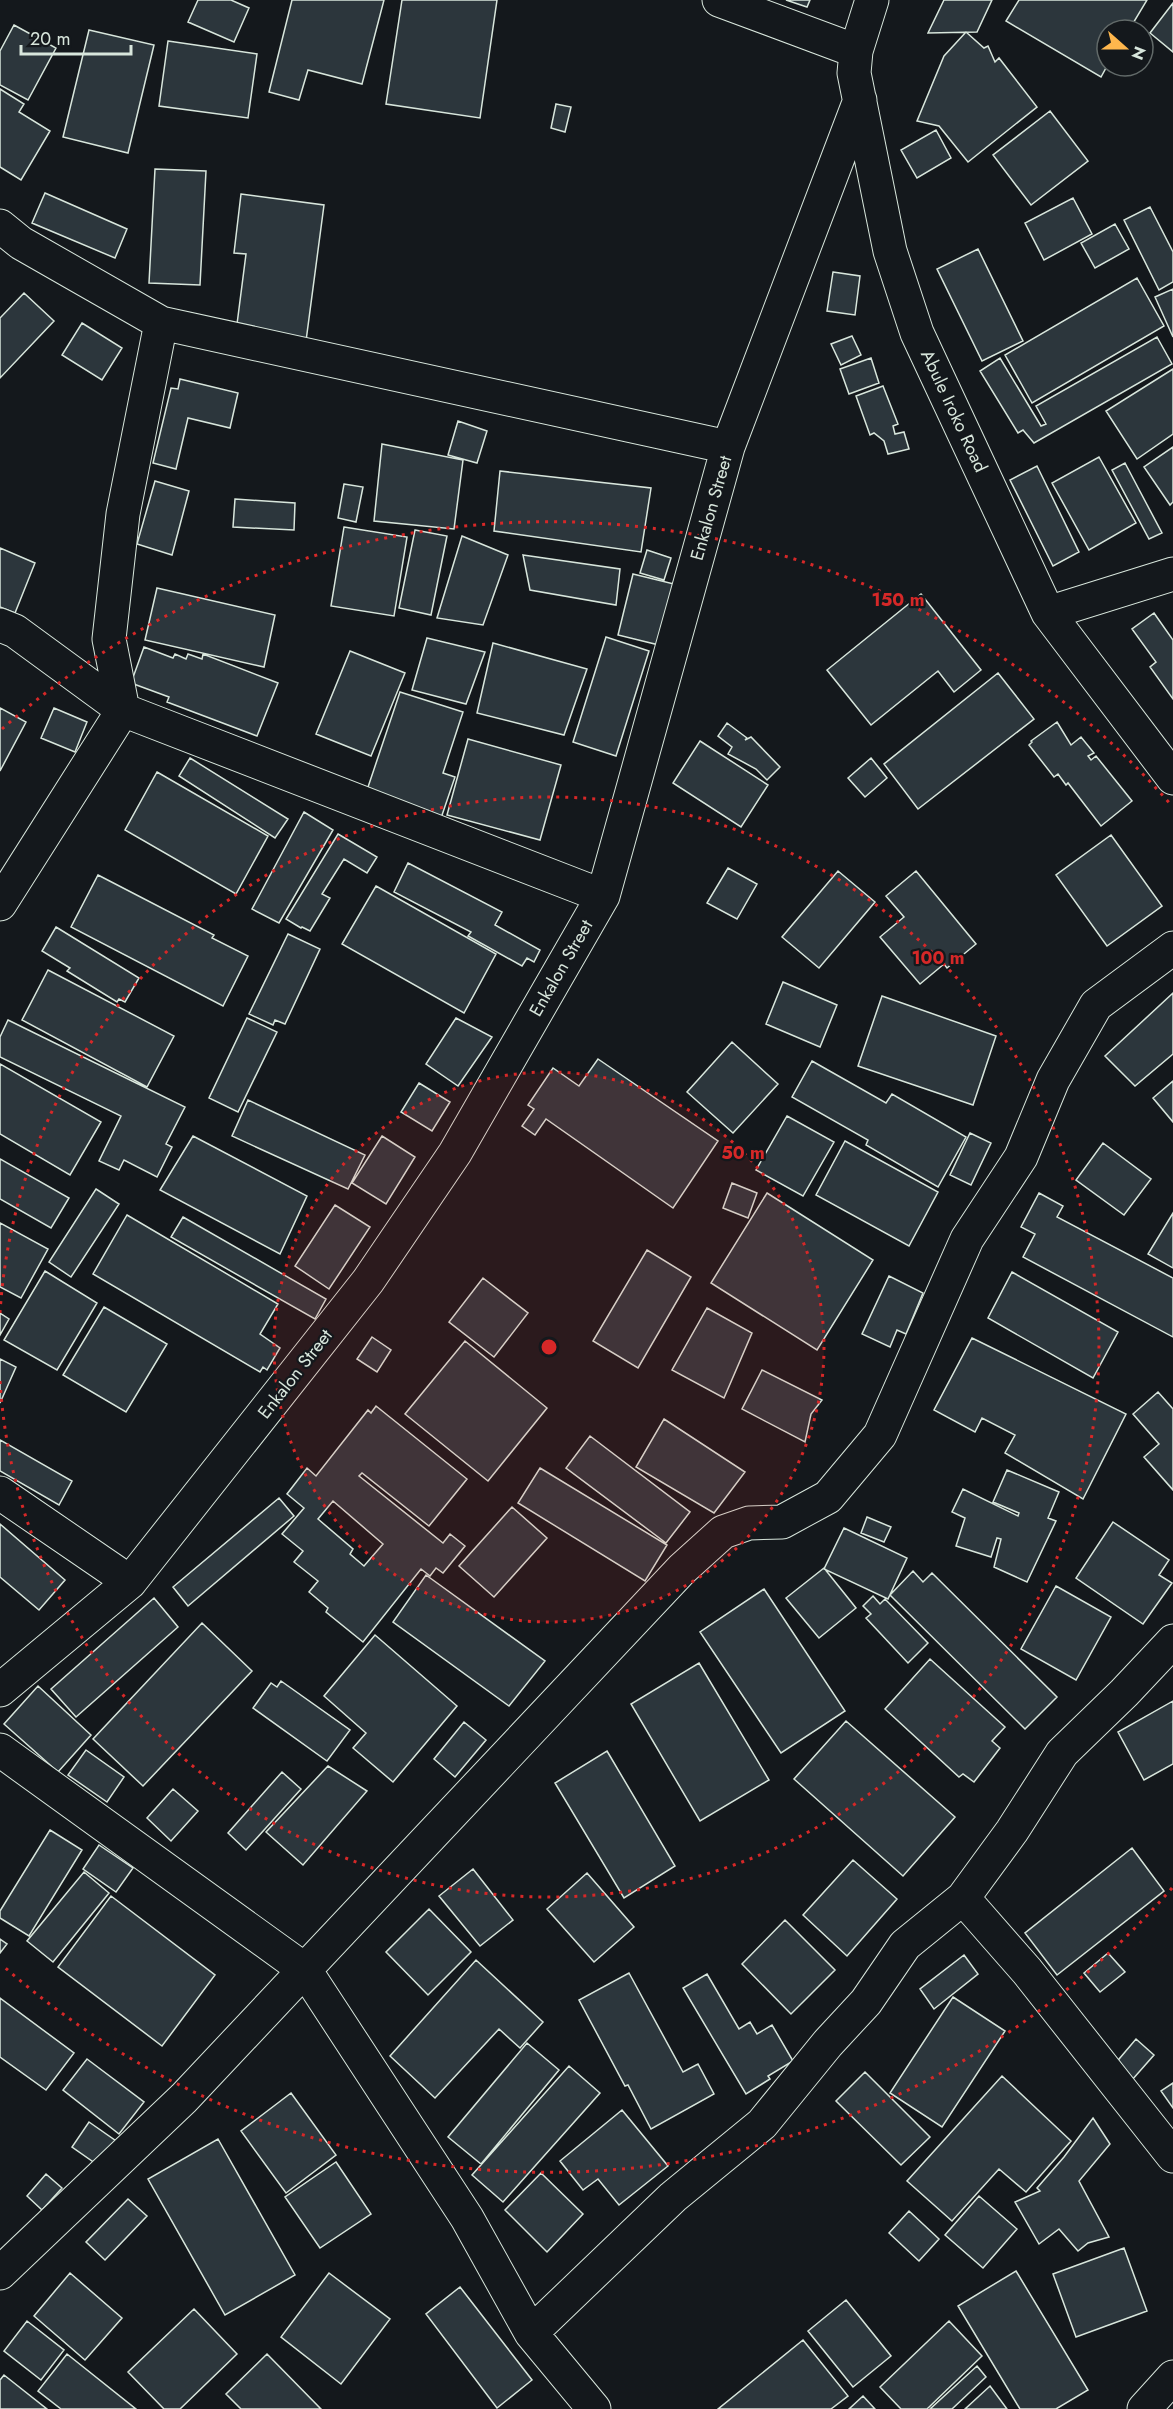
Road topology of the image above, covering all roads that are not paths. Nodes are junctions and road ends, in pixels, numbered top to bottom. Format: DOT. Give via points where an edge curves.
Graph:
graph roads {
  1 [pos="719,0"];
  2 [pos="872,0"];
  3 [pos="856,51"];
  4 [pos="860,100"];
  5 [pos="0,226"];
  6 [pos="161,322"];
  7 [pos="728,447"];
  8 [pos="1173,574"];
  9 [pos="1048,613"];
  10 [pos="0,625"];
  11 [pos="123,710"];
  12 [pos="1173,778"];
  13 [pos="603,896"];
  14 [pos="0,904"];
  15 [pos="1173,948"];
  16 [pos="0,1493"];
  17 [pos="130,1582"];
  18 [pos="1173,1641"];
  19 [pos="0,1690"];
  20 [pos="0,1749"];
  21 [pos="963,1898"];
  22 [pos="305,1970"];
  23 [pos="1173,2156"];
  24 [pos="0,2273"];
  25 [pos="531,2333"];
  26 [pos="1173,2377"];
  27 [pos="594,2409"];
  28 [pos="1144,2409"];
  1 -- 3 [label="street"];
  2 -- 3 [label="street, Abule Iroko Road"];
  3 -- 4 [label="street, Abule Iroko Road" via="854,73"];
  4 -- 7 [label="street, Enkalon Street"];
  4 -- 9 [label="street, Abule Iroko Road" via="890,250 917,333"];
  5 -- 6 [label="street" via="21,243"];
  6 -- 7 [label="street"];
  6 -- 11 [label="street" via="123,514 110,639"];
  7 -- 13 [label="street, Enkalon Street"];
  8 -- 9 [label="street"];
  9 -- 12 [label="street, Abule Iroko Road"];
  10 -- 11 [label="street" via="15,631"];
  11 -- 13 [label="street"];
  11 -- 14 [label="street"];
  13 -- 17 [label="street, Enkalon Street" via="455,1153 368,1281"];
  15 -- 22 [label="street" via="1096,1005 1053,1080 1021,1157 967,1239 880,1435 828,1497 782,1522 748,1523 723,1532 706,1546"];
  16 -- 17 [label="street"];
  17 -- 19 [label="street, Enkalon Street"];
  18 -- 21 [label="street" via="1062,1753"];
  20 -- 22 [label="street"];
  21 -- 23 [label="street" via="1027,1971"];
  21 -- 25 [label="street" via="905,1945 866,2002 762,2124 673,2197"];
  22 -- 24 [label="street" via="184,2098"];
  22 -- 25 [label="street" via="467,2218"];
  25 -- 27 [label="street"];
  26 -- 28 [label="street"];
}
